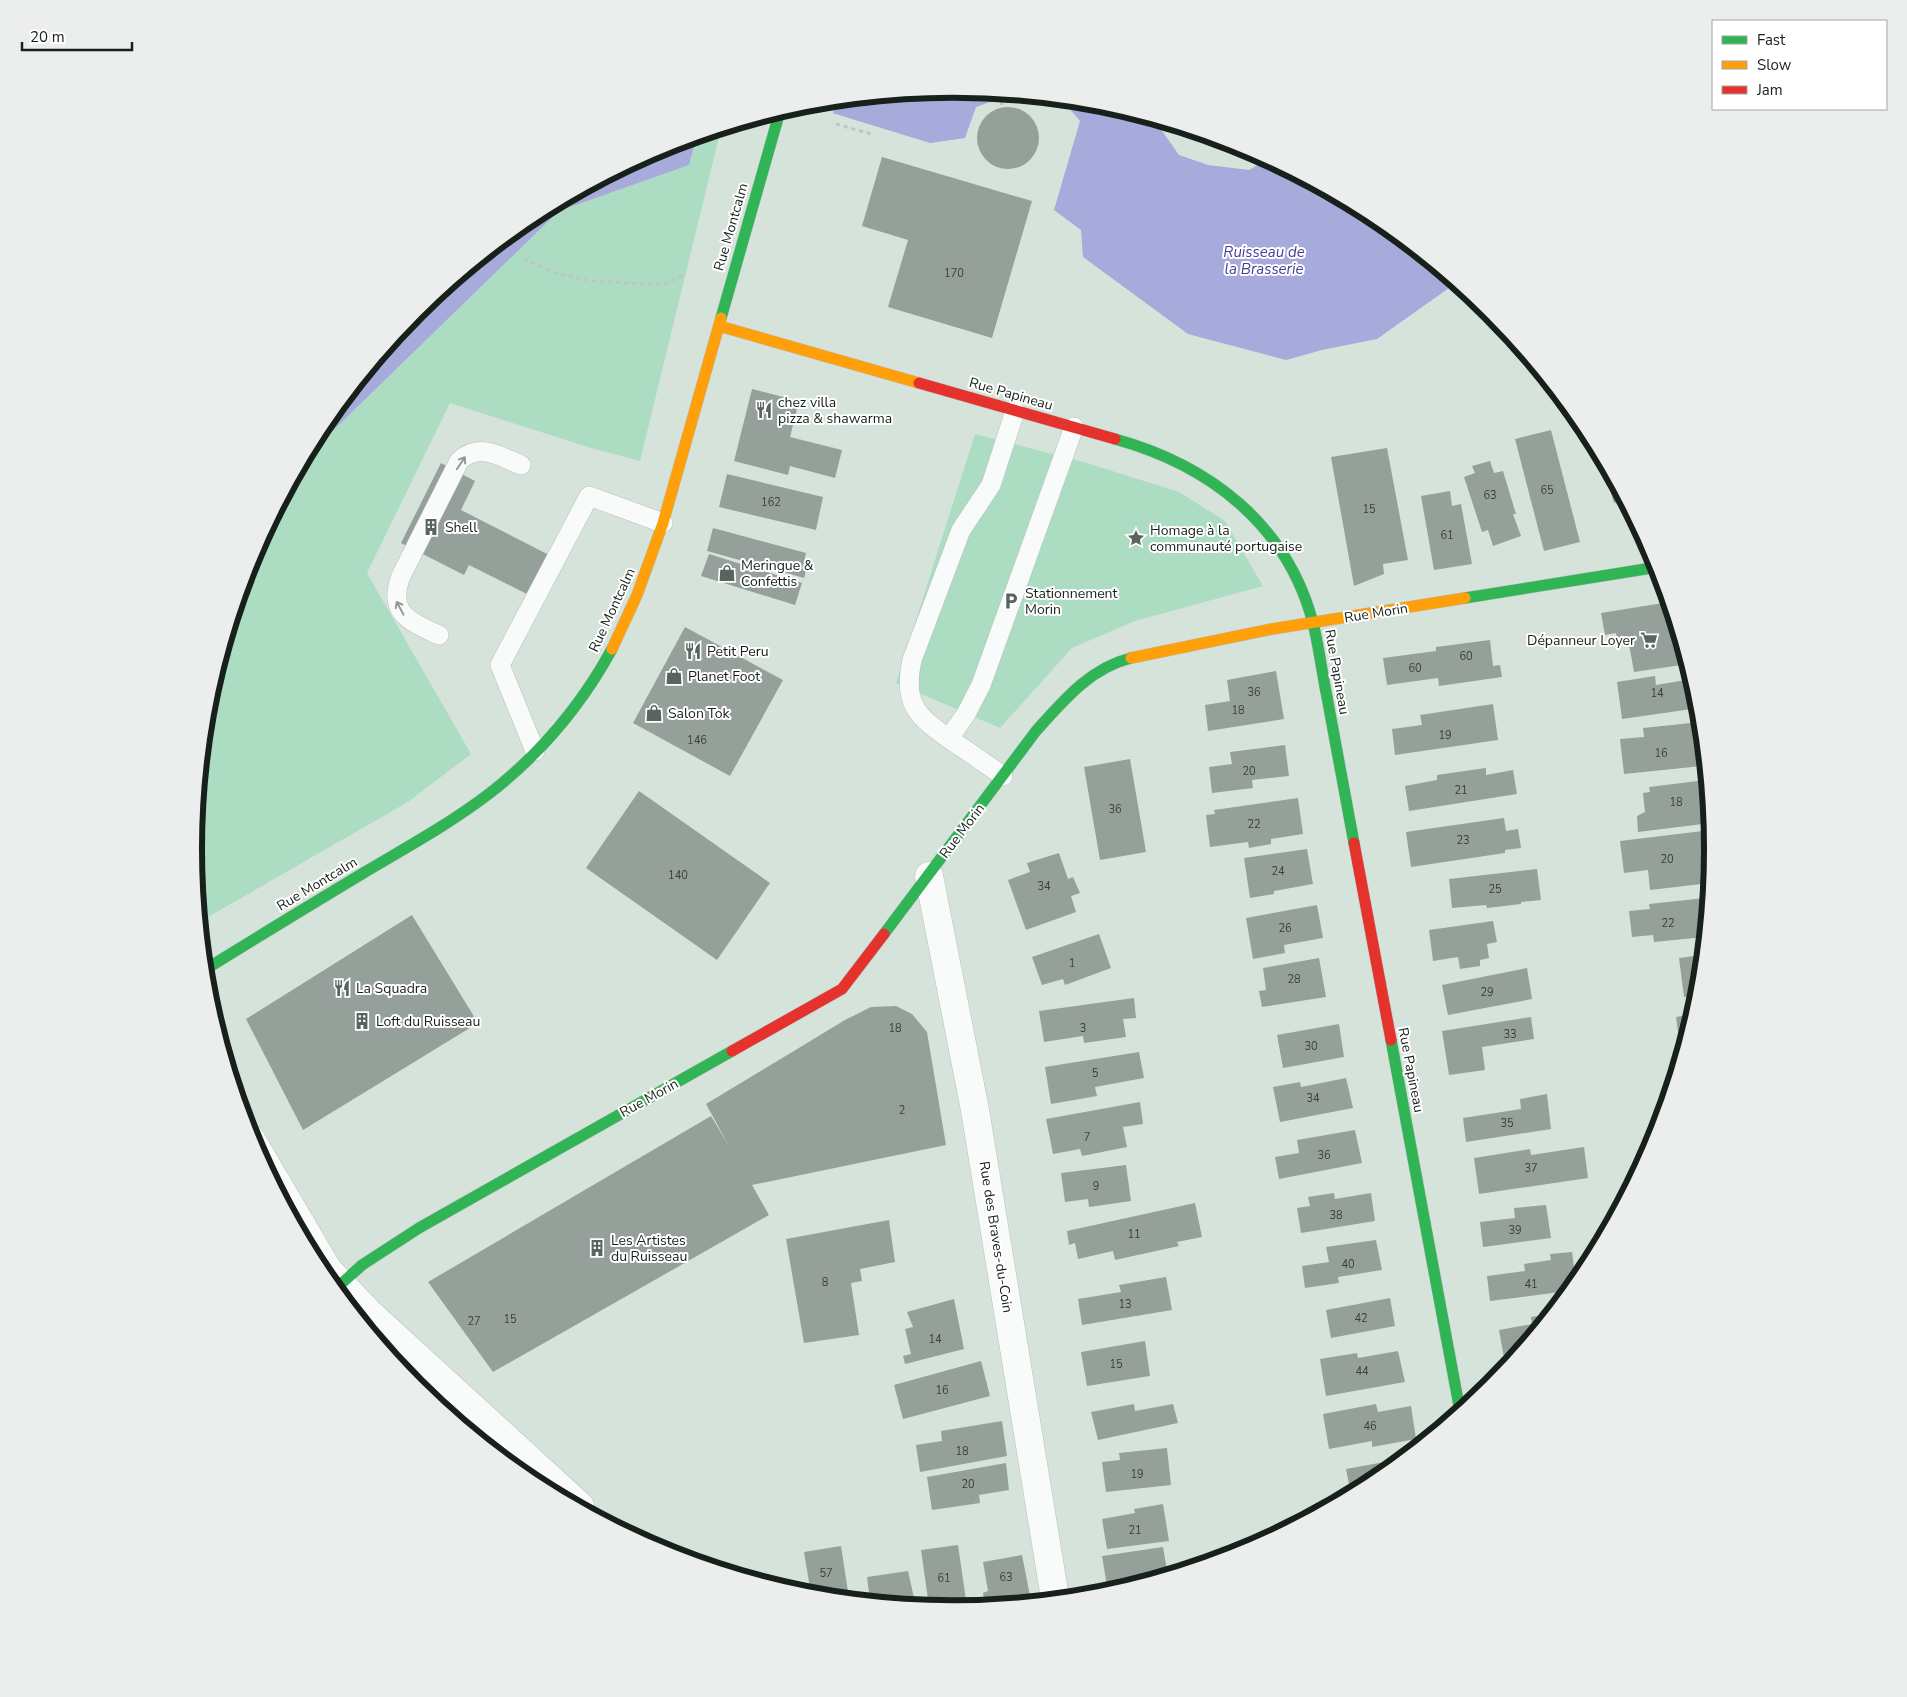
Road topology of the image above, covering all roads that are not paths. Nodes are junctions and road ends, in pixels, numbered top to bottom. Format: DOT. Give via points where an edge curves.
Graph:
graph roads {
  1 [pos="777,119"];
  2 [pos="719,326"];
  3 [pos="1016,411"];
  4 [pos="1074,427"];
  5 [pos="521,465"];
  6 [pos="664,523"];
  7 [pos="1650,568"];
  8 [pos="1313,623"];
  9 [pos="439,635"];
  10 [pos="948,738"];
  11 [pos="535,751"];
  12 [pos="1003,776"];
  13 [pos="928,876"];
  14 [pos="212,965"];
  15 [pos="335,1275"];
  16 [pos="349,1294"];
  17 [pos="1459,1404"];
  18 [pos="560,1488"];
  19 [pos="1055,1592"];
  1 -- 2 [label="street, Rue Montcalm"];
  2 -- 3 [label="street, Rue Papineau"];
  2 -- 6 [label="street, Rue Montcalm"];
  3 -- 4 [label="street, Rue Papineau"];
  3 -- 10 [label="lane" via="991,485 960,530 909,674 913,720 929,725"];
  4 -- 8 [label="street, Rue Papineau" via="1167,457 1239,502 1261,523 1290,564"];
  4 -- 10 [label="lane" via="981,685 970,708"];
  9 -- 5 [label="lane, one-way" via="402,614 396,602 401,576 459,461 466,454 486,451"];
  6 -- 11 [label="street, Rue Montcalm" via="634,605 606,660 577,705"];
  6 -- 11 [label="lane" via="589,496 500,665"];
  7 -- 8 [label="street, Rue Morin"];
  8 -- 12 [label="street, Rue Morin" via="1118,661 1070,694 1036,731"];
  8 -- 17 [label="street, Rue Papineau"];
  10 -- 12 [label="lane"];
  11 -- 14 [label="street, Rue Montcalm" via="491,792 450,820"];
  12 -- 13 [label="street, Rue Morin"];
  13 -- 15 [label="street, Rue Morin" via="842,989 419,1228 362,1265"];
  13 -- 19 [label="street, Rue des Braves-du-Coin" via="975,1110"];
  16 -- 18 [label="street"];
}
